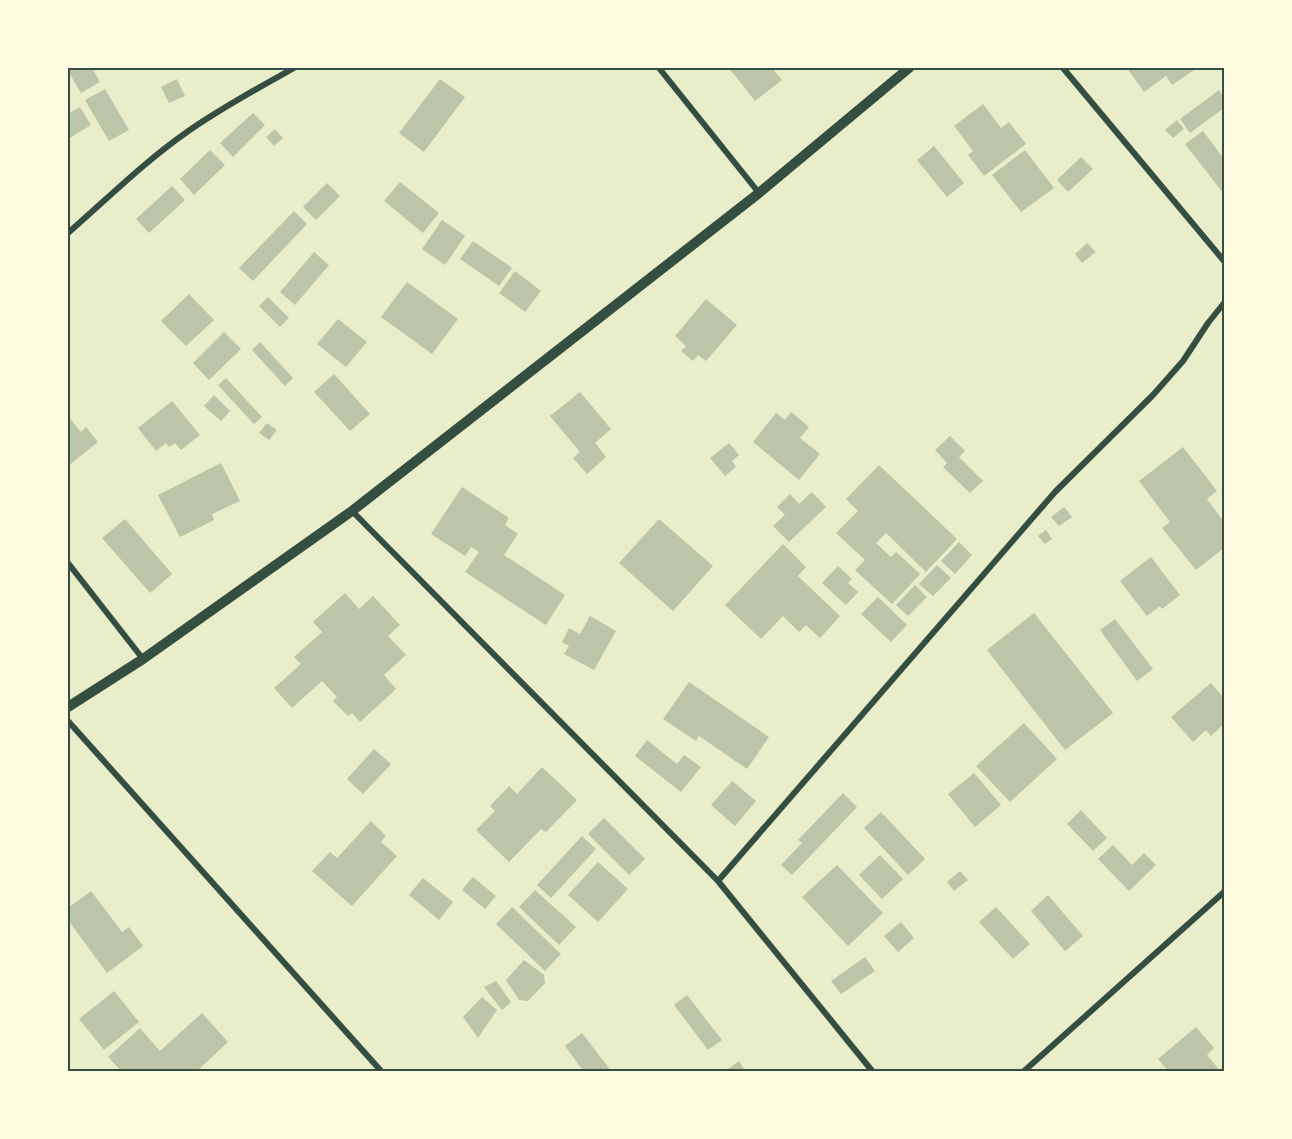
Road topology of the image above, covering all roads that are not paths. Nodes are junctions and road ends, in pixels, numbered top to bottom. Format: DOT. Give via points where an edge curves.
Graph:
graph roads {
  1 [pos="294,68"];
  2 [pos="658,68"];
  3 [pos="909,68"];
  4 [pos="1063,68"];
  5 [pos="759,193"];
  6 [pos="68,233"];
  7 [pos="1224,261"];
  8 [pos="1224,303"];
  9 [pos="352,511"];
  10 [pos="68,563"];
  11 [pos="143,660"];
  12 [pos="68,707"];
  13 [pos="68,721"];
  14 [pos="718,880"];
  15 [pos="1224,892"];
  16 [pos="382,1071"];
  17 [pos="873,1071"];
  18 [pos="1023,1071"];
  1 -- 6 [label="street" via="187,132"];
  2 -- 5 [label="street"];
  3 -- 5 [label="street"];
  4 -- 7 [label="street"];
  5 -- 9 [label="street"];
  8 -- 14 [label="street" via="1183,361 1055,492"];
  9 -- 11 [label="street"];
  9 -- 14 [label="street"];
  10 -- 11 [label="street"];
  11 -- 12 [label="street"];
  13 -- 16 [label="street"];
  14 -- 17 [label="street"];
  15 -- 18 [label="street"];
}
